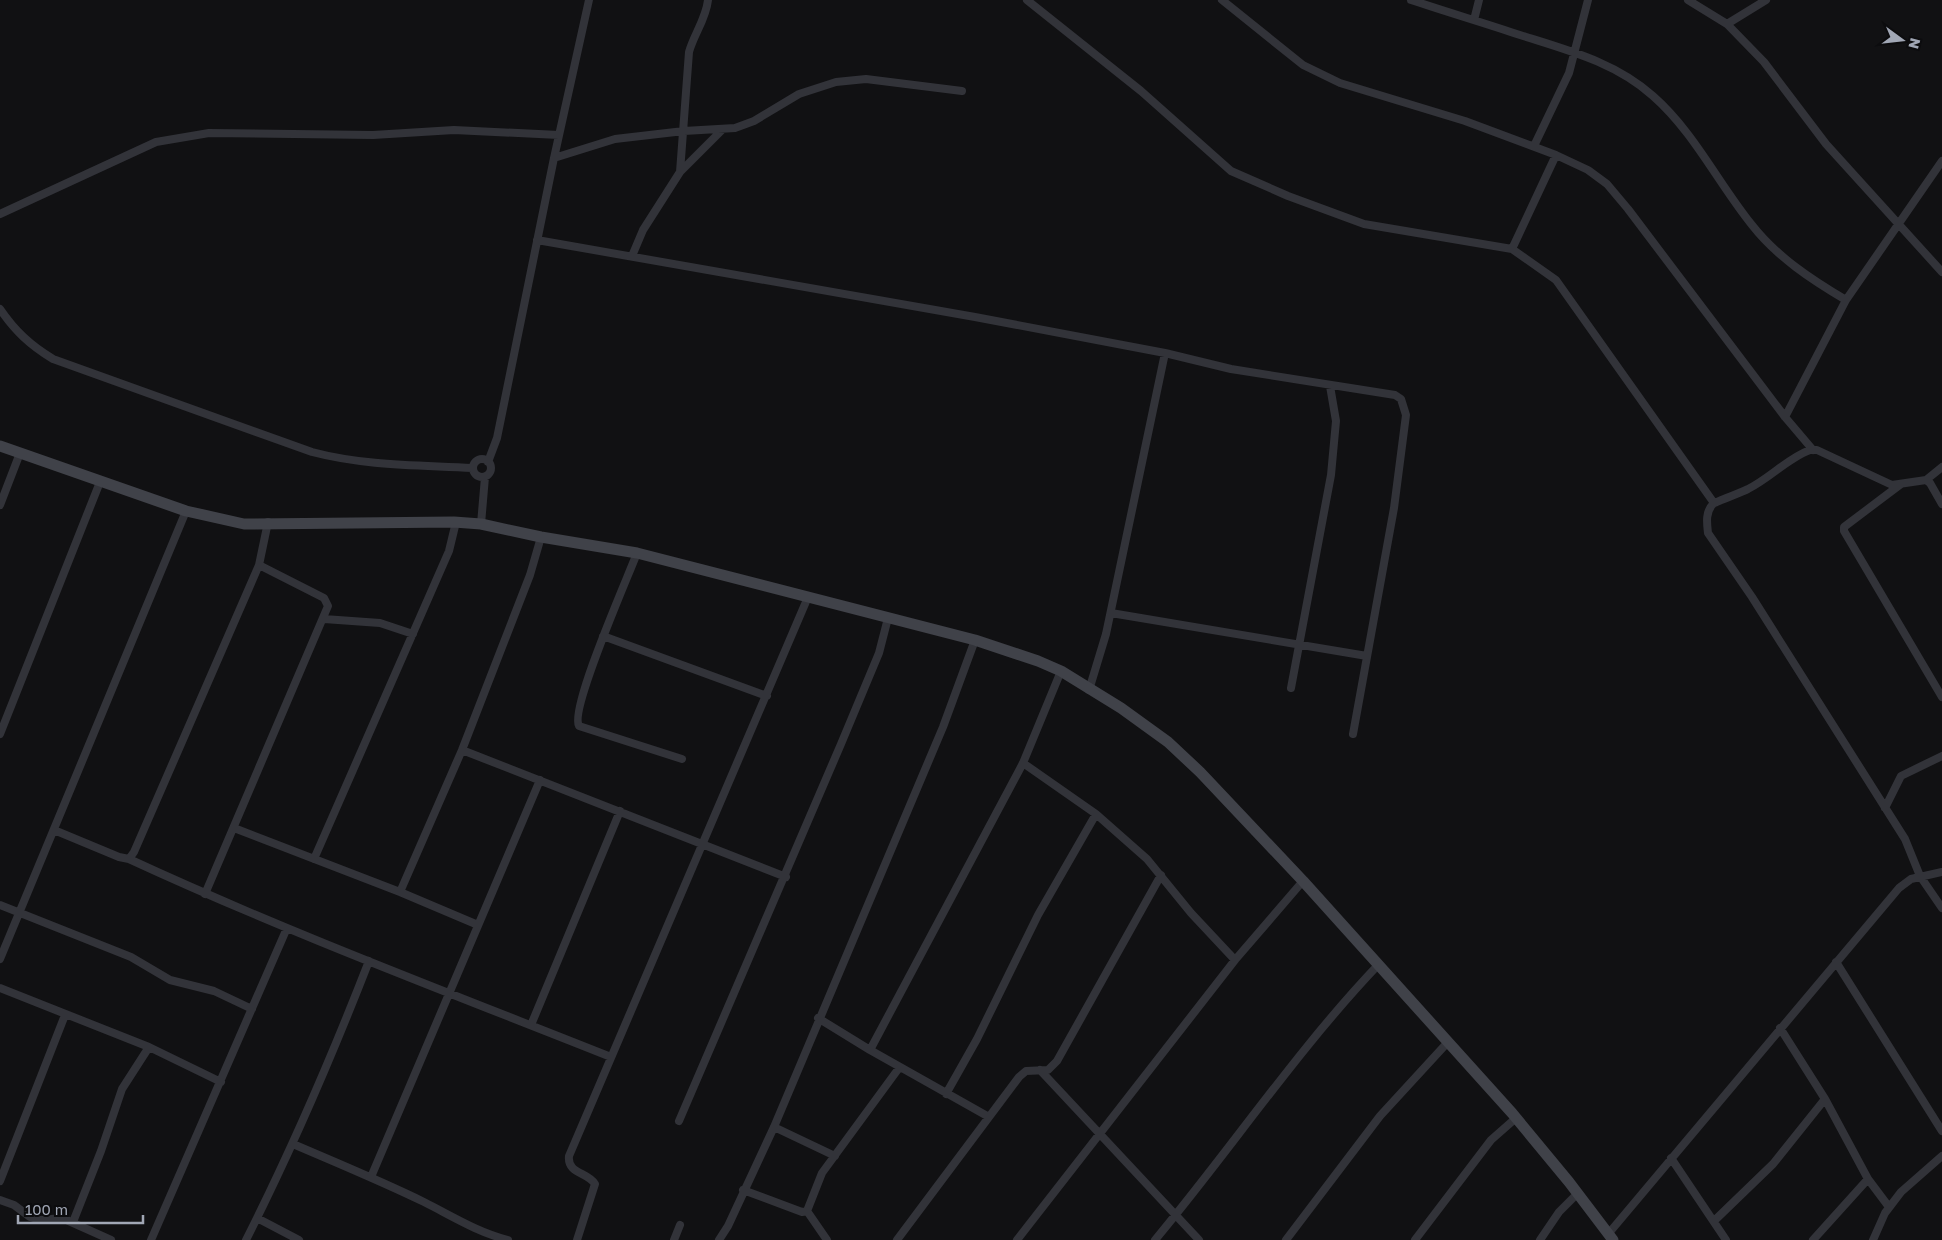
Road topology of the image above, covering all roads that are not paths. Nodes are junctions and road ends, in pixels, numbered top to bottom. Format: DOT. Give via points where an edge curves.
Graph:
graph roads {
  1 [pos="589,0"];
  2 [pos="708,0"];
  3 [pos="1027,0"];
  4 [pos="1222,0"];
  5 [pos="1411,0"];
  6 [pos="1479,0"];
  7 [pos="1588,0"];
  8 [pos="1688,0"];
  9 [pos="1766,0"];
  10 [pos="1474,20"];
  11 [pos="1727,24"];
  12 [pos="1576,52"];
  13 [pos="962,91"];
  14 [pos="723,129"];
  15 [pos="684,131"];
  16 [pos="559,135"];
  17 [pos="1534,146"];
  18 [pos="1556,155"];
  19 [pos="554,158"];
  20 [pos="1942,161"];
  21 [pos="680,172"];
  22 [pos="0,214"];
  23 [pos="1899,223"];
  24 [pos="537,240"];
  25 [pos="1512,250"];
  26 [pos="632,256"];
  27 [pos="1941,269"];
  28 [pos="1846,300"];
  29 [pos="0,309"];
  30 [pos="1165,353"];
  31 [pos="1330,386"];
  32 [pos="1785,417"];
  33 [pos="0,446"];
  34 [pos="1813,450"];
  35 [pos="20,453"];
  36 [pos="488,462"];
  37 [pos="1942,467"];
  38 [pos="472,468"];
  39 [pos="485,477"];
  40 [pos="1926,480"];
  41 [pos="100,482"];
  42 [pos="1902,484"];
  43 [pos="1714,502"];
  44 [pos="1942,504"];
  45 [pos="0,505"];
  46 [pos="186,511"];
  47 [pos="268,522"];
  48 [pos="456,522"];
  49 [pos="481,524"];
  50 [pos="541,537"];
  51 [pos="637,553"];
  52 [pos="259,565"];
  53 [pos="808,597"];
  54 [pos="1111,613"];
  55 [pos="888,618"];
  56 [pos="324,619"];
  57 [pos="413,634"];
  58 [pos="603,636"];
  59 [pos="975,640"];
  60 [pos="1300,644"];
  61 [pos="1367,656"];
  62 [pos="1061,672"];
  63 [pos="1291,688"];
  64 [pos="1089,690"];
  65 [pos="767,696"];
  66 [pos="1942,697"];
  67 [pos="0,732"];
  68 [pos="1353,734"];
  69 [pos="462,750"];
  70 [pos="1942,756"];
  71 [pos="682,759"];
  72 [pos="1023,763"];
  73 [pos="540,780"];
  74 [pos="1884,808"];
  75 [pos="620,811"];
  76 [pos="1096,814"];
  77 [pos="234,828"];
  78 [pos="54,830"];
  79 [pos="702,843"];
  80 [pos="129,858"];
  81 [pos="314,859"];
  82 [pos="1942,872"];
  83 [pos="1161,875"];
  84 [pos="1920,876"];
  85 [pos="786,877"];
  86 [pos="1303,882"];
  87 [pos="400,892"];
  88 [pos="205,894"];
  89 [pos="0,905"];
  90 [pos="1942,908"];
  91 [pos="19,913"];
  92 [pos="478,925"];
  93 [pos="287,928"];
  94 [pos="0,959"];
  95 [pos="1235,960"];
  96 [pos="368,961"];
  97 [pos="1836,962"];
  98 [pos="1379,964"];
  99 [pos="0,988"];
  100 [pos="449,992"];
  101 [pos="252,1009"];
  102 [pos="65,1015"];
  103 [pos="818,1018"];
  104 [pos="531,1025"];
  105 [pos="1780,1028"];
  106 [pos="1448,1042"];
  107 [pos="149,1047"];
  108 [pos="870,1050"];
  109 [pos="611,1057"];
  110 [pos="898,1068"];
  111 [pos="1040,1070"];
  112 [pos="221,1082"];
  113 [pos="946,1094"];
  114 [pos="1825,1099"];
  115 [pos="989,1117"];
  116 [pos="1516,1118"];
  117 [pos="679,1121"];
  118 [pos="774,1127"];
  119 [pos="1942,1131"];
  120 [pos="1102,1134"];
  121 [pos="293,1144"];
  122 [pos="835,1156"];
  123 [pos="1942,1156"];
  124 [pos="1671,1158"];
  125 [pos="371,1177"];
  126 [pos="1868,1179"];
  127 [pos="0,1181"];
  128 [pos="743,1190"];
  129 [pos="1578,1194"];
  130 [pos="0,1200"];
  131 [pos="1889,1207"];
  132 [pos="807,1211"];
  133 [pos="1175,1216"];
  134 [pos="257,1218"];
  135 [pos="1714,1221"];
  136 [pos="73,1222"];
  137 [pos="680,1225"];
  138 [pos="1611,1236"];
  139 [pos="111,1240"];
  140 [pos="151,1240"];
  141 [pos="246,1240"];
  142 [pos="299,1240"];
  143 [pos="508,1240"];
  144 [pos="577,1240"];
  145 [pos="674,1240"];
  146 [pos="719,1240"];
  147 [pos="828,1240"];
  148 [pos="897,1240"];
  149 [pos="1017,1240"];
  150 [pos="1155,1240"];
  151 [pos="1199,1240"];
  152 [pos="1286,1240"];
  153 [pos="1416,1240"];
  154 [pos="1540,1240"];
  155 [pos="1726,1240"];
  156 [pos="1813,1240"];
  157 [pos="1873,1240"];
  1 -- 16 [label="street"];
  2 -- 15 [label="street" via="705,16 689,52"];
  3 -- 25 [label="street" via="1141,91 1231,170 1288,196 1364,224"];
  4 -- 17 [label="street" via="1303,65 1340,83"];
  5 -- 10 [label="street"];
  6 -- 10 [label="street"];
  7 -- 12 [label="street"];
  8 -- 11 [label="street"];
  9 -- 11 [label="street"];
  10 -- 12 [label="street"];
  11 -- 23 [label="street" via="1764,62 1826,144"];
  12 -- 17 [label="street" via="1569,74"];
  12 -- 28 [label="street" via="1610,66 1653,96 1701,151 1771,247 1811,280"];
  13 -- 14 [label="street" via="874,80 836,82 799,94 754,121"];
  14 -- 15 [label="street"];
  14 -- 21 [label="street"];
  15 -- 19 [label="street" via="616,139"];
  15 -- 21 [label="street"];
  16 -- 19 [label="street"];
  16 -- 22 [label="street" via="454,130 372,135 209,133 182,136 156,142"];
  17 -- 18 [label="street"];
  18 -- 25 [label="street"];
  18 -- 32 [label="street" via="1588,170 1607,184"];
  19 -- 24 [label="street"];
  20 -- 23 [label="street"];
  21 -- 26 [label="street" via="643,230"];
  23 -- 27 [label="street"];
  23 -- 28 [label="street"];
  24 -- 26 [label="street"];
  24 -- 36 [label="street" via="497,438"];
  25 -- 43 [label="street" via="1556,280"];
  26 -- 30 [label="street"];
  28 -- 32 [label="street"];
  29 -- 38 [label="street" via="18,333 53,359 312,452 372,463"];
  30 -- 31 [label="street" via="1231,369"];
  30 -- 54 [label="street"];
  31 -- 60 [label="street" via="1336,421 1334,452"];
  31 -- 61 [label="street" via="1395,395 1405,406 1394,508"];
  32 -- 34 [label="street"];
  33 -- 35 [label="street"];
  34 -- 42 [label="street" via="1886,483"];
  34 -- 43 [label="street" via="1738,495"];
  35 -- 41 [label="street"];
  35 -- 45 [label="street"];
  36 -- 38 [label="street" via="480,459"];
  36 -- 39 [label="street" via="491,470"];
  37 -- 40 [label="street"];
  38 -- 39 [label="street" via="476,476"];
  39 -- 49 [label="street"];
  40 -- 42 [label="street"];
  40 -- 44 [label="street"];
  41 -- 46 [label="street"];
  41 -- 67 [label="street"];
  42 -- 66 [label="street" via="1844,527 1844,531"];
  43 -- 74 [label="street" via="1706,521 1708,533 1752,597"];
  46 -- 47 [label="street" via="244,524"];
  46 -- 78 [label="street"];
  47 -- 48 [label="street"];
  47 -- 52 [label="street"];
  48 -- 49 [label="street"];
  48 -- 57 [label="street" via="449,551"];
  49 -- 50 [label="street"];
  50 -- 51 [label="street"];
  50 -- 69 [label="street" via="530,575"];
  51 -- 53 [label="street"];
  51 -- 58 [label="street"];
  52 -- 56 [label="street" via="324,598 328,606"];
  52 -- 80 [label="street"];
  53 -- 55 [label="street"];
  53 -- 65 [label="street"];
  54 -- 60 [label="street"];
  54 -- 64 [label="street"];
  55 -- 59 [label="street"];
  55 -- 85 [label="street" via="879,653"];
  56 -- 57 [label="street" via="380,623"];
  56 -- 77 [label="street"];
  57 -- 81 [label="street"];
  58 -- 65 [label="street"];
  58 -- 71 [label="street" via="583,692 577,723"];
  59 -- 62 [label="street"];
  59 -- 103 [label="street" via="943,727"];
  60 -- 61 [label="street"];
  60 -- 63 [label="street"];
  61 -- 68 [label="street"];
  62 -- 64 [label="street"];
  62 -- 72 [label="street"];
  64 -- 86 [label="street" via="1121,708 1168,742"];
  65 -- 79 [label="street"];
  69 -- 73 [label="street"];
  69 -- 87 [label="street"];
  70 -- 74 [label="street" via="1901,776"];
  72 -- 76 [label="street"];
  72 -- 108 [label="street"];
  73 -- 75 [label="street"];
  73 -- 92 [label="street"];
  74 -- 84 [label="street" via="1905,839"];
  75 -- 79 [label="street"];
  75 -- 104 [label="street"];
  76 -- 83 [label="street"];
  76 -- 113 [label="street" via="1038,915"];
  77 -- 81 [label="street"];
  77 -- 88 [label="street"];
  78 -- 80 [label="street" via="118,857"];
  78 -- 91 [label="street"];
  79 -- 85 [label="street"];
  79 -- 109 [label="street"];
  80 -- 88 [label="street"];
  81 -- 87 [label="street"];
  82 -- 84 [label="street"];
  83 -- 95 [label="street"];
  83 -- 111 [label="street" via="1058,1061 1048,1070"];
  84 -- 90 [label="street"];
  84 -- 97 [label="street" via="1899,888"];
  85 -- 117 [label="street"];
  86 -- 95 [label="street"];
  86 -- 98 [label="street"];
  87 -- 92 [label="street"];
  88 -- 93 [label="street"];
  89 -- 91 [label="street"];
  91 -- 94 [label="street"];
  91 -- 101 [label="street" via="131,957 170,980 214,991"];
  92 -- 100 [label="street"];
  93 -- 96 [label="street"];
  93 -- 101 [label="street"];
  95 -- 120 [label="street"];
  96 -- 100 [label="street"];
  96 -- 121 [label="street" via="332,1056"];
  97 -- 105 [label="street"];
  97 -- 119 [label="street"];
  98 -- 106 [label="street"];
  98 -- 133 [label="street" via="1278,1083"];
  99 -- 102 [label="street"];
  100 -- 104 [label="street"];
  100 -- 125 [label="street"];
  101 -- 112 [label="street"];
  102 -- 107 [label="street"];
  102 -- 127 [label="street"];
  103 -- 108 [label="street"];
  103 -- 118 [label="street"];
  104 -- 109 [label="street"];
  105 -- 114 [label="street"];
  105 -- 124 [label="street"];
  106 -- 116 [label="street"];
  106 -- 152 [label="street" via="1380,1116"];
  107 -- 112 [label="street"];
  107 -- 136 [label="street" via="122,1089"];
  108 -- 110 [label="street"];
  109 -- 144 [label="street" via="569,1156 571,1168 595,1184"];
  110 -- 113 [label="street"];
  110 -- 122 [label="street"];
  111 -- 115 [label="street" via="1026,1071 1019,1077"];
  111 -- 120 [label="street"];
  112 -- 140 [label="street"];
  113 -- 115 [label="street"];
  114 -- 126 [label="street"];
  114 -- 135 [label="street" via="1773,1164"];
  115 -- 148 [label="street"];
  116 -- 129 [label="street"];
  116 -- 153 [label="street" via="1491,1140"];
  118 -- 122 [label="street"];
  118 -- 128 [label="street"];
  120 -- 133 [label="street"];
  120 -- 149 [label="street"];
  121 -- 125 [label="street"];
  121 -- 134 [label="street"];
  122 -- 132 [label="street" via="822,1173"];
  123 -- 131 [label="street"];
  124 -- 135 [label="street"];
  124 -- 138 [label="street"];
  125 -- 143 [label="street" via="467,1226"];
  126 -- 131 [label="street"];
  126 -- 156 [label="street"];
  128 -- 132 [label="street" via="802,1212"];
  128 -- 146 [label="street"];
  129 -- 138 [label="street"];
  129 -- 154 [label="street"];
  130 -- 136 [label="street" via="14,1205 30,1217 40,1220 62,1218"];
  131 -- 157 [label="street"];
  132 -- 147 [label="street"];
  133 -- 150 [label="street"];
  133 -- 151 [label="street"];
  134 -- 141 [label="street"];
  134 -- 142 [label="street"];
  135 -- 155 [label="street"];
  136 -- 139 [label="street"];
  137 -- 145 [label="street"];
}
